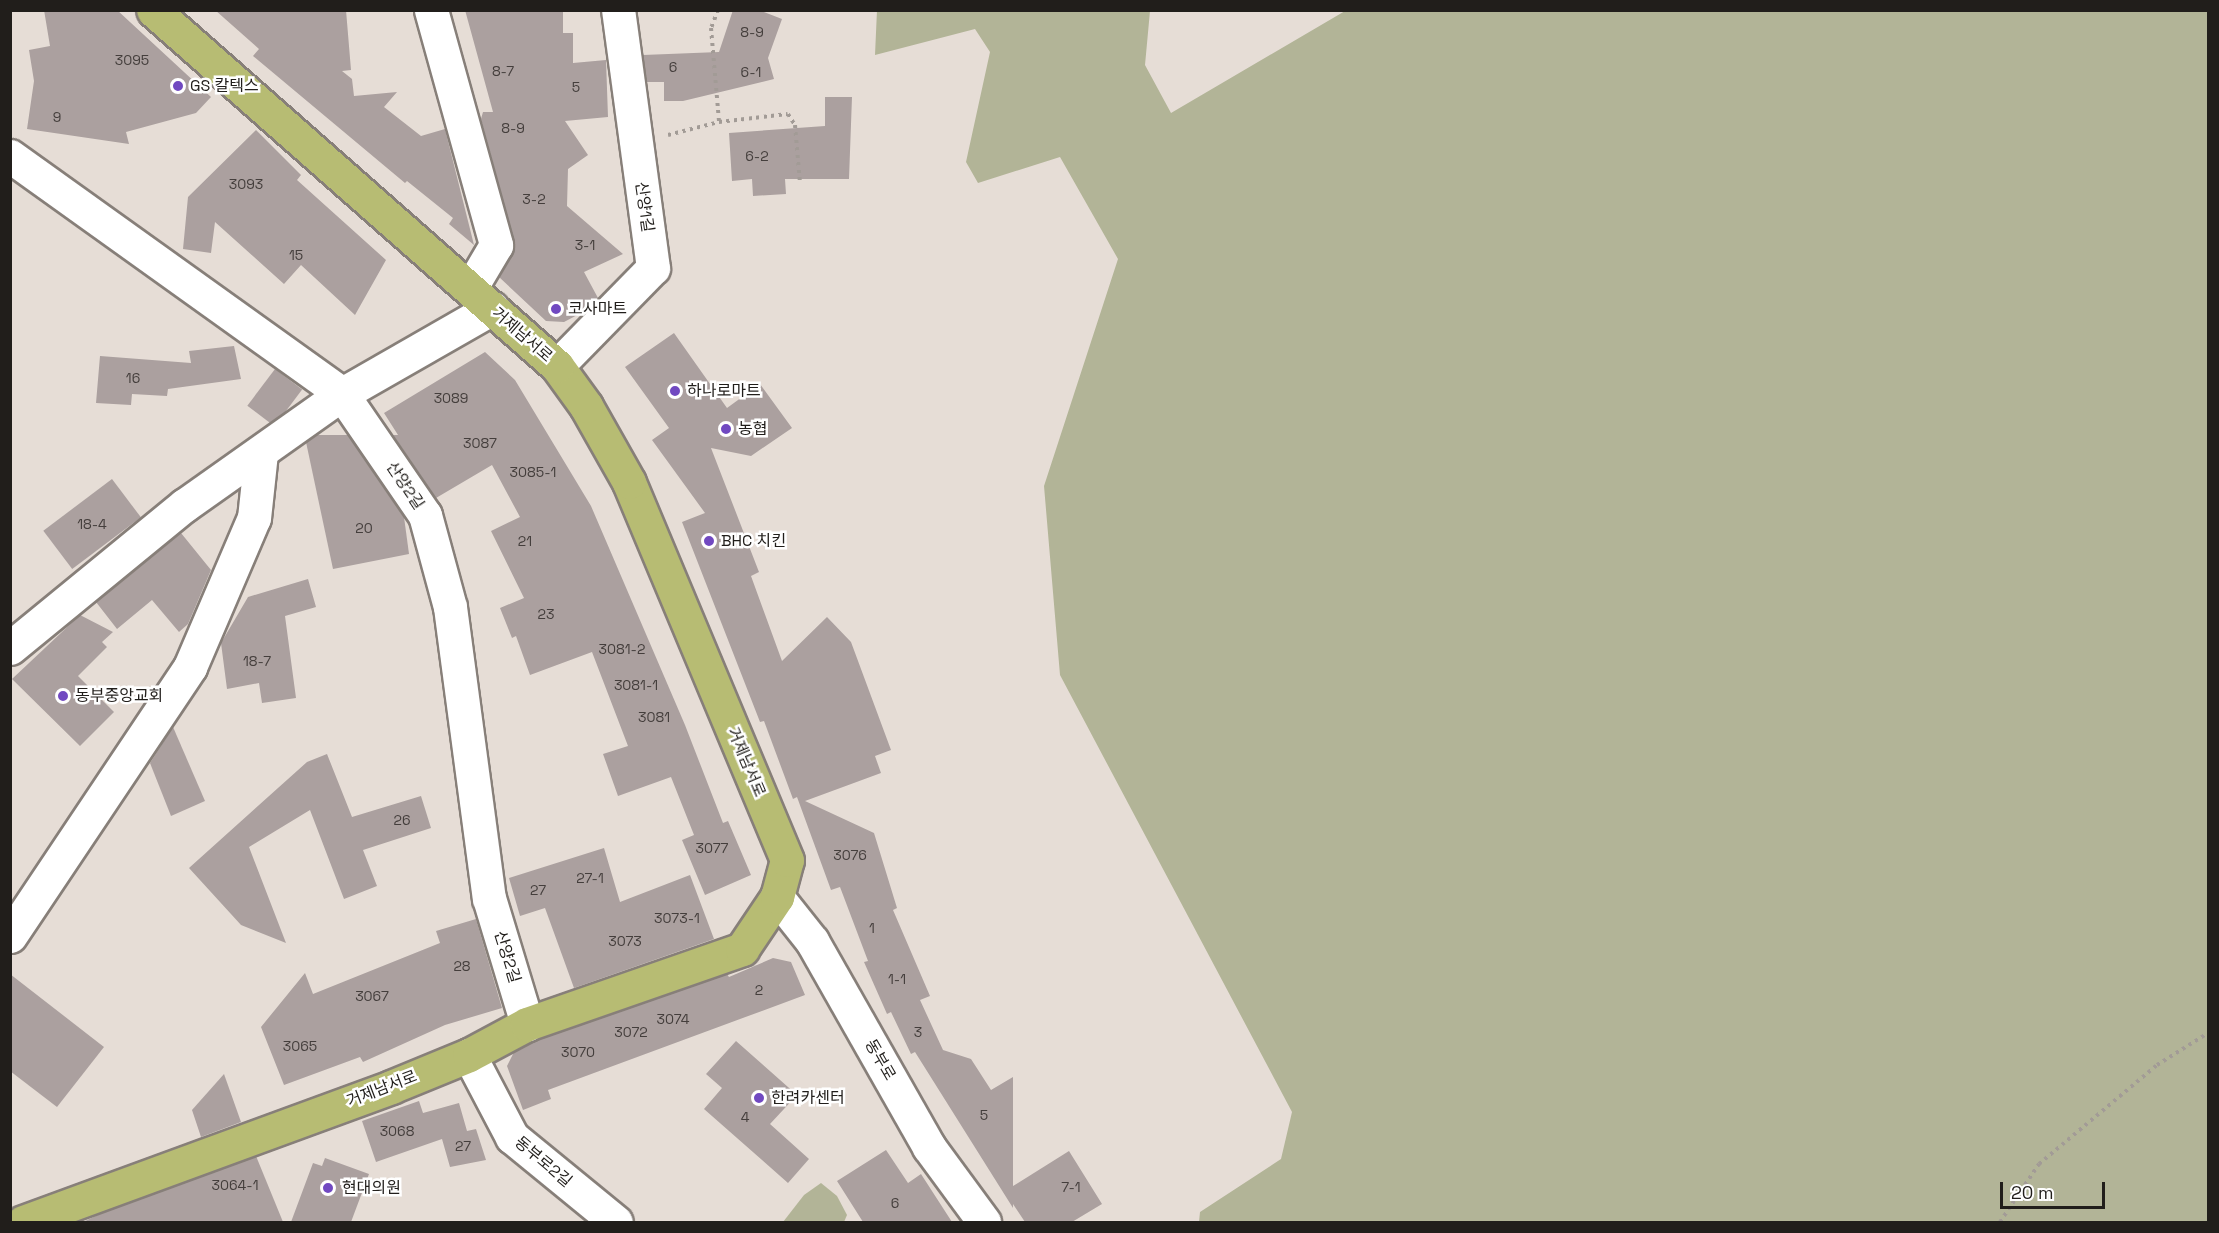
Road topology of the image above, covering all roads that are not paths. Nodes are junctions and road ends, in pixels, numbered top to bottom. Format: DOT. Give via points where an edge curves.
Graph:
graph roads {
  1 [pos="153,10"];
  2 [pos="431,10"];
  3 [pos="618,10"];
  4 [pos="10,156"];
  5 [pos="481,298"];
  6 [pos="557,366"];
  7 [pos="342,394"];
  8 [pos="261,452"];
  9 [pos="10,648"];
  10 [pos="777,897"];
  11 [pos="10,936"];
  12 [pos="527,1024"];
  13 [pos="469,1055"];
  14 [pos="23,1222"];
  15 [pos="616,1222"];
  16 [pos="984,1222"];
  1 -- 5 [label="main road, 거제남서로"];
  2 -- 5 [label="street" via="496,245"];
  3 -- 6 [label="street, 산양1길" via="653,268"];
  4 -- 7 [label="street, 산양2길"];
  5 -- 6 [label="main road, 거제남서로"];
  5 -- 7 [label="street"];
  6 -- 10 [label="main road, 거제남서로" via="586,406 629,482 787,860"];
  7 -- 8 [label="street"];
  7 -- 12 [label="street, 산양2길" via="425,515 450,607 489,898"];
  8 -- 9 [label="street" via="185,505"];
  8 -- 11 [label="street" via="254,518 190,667"];
  10 -- 12 [label="main road, 거제남서로" via="742,949"];
  10 -- 16 [label="street, 동부로" via="812,941 929,1147"];
  12 -- 13 [label="main road, 거제남서로"];
  13 -- 14 [label="main road, 거제남서로"];
  13 -- 15 [label="street, 동부로2길" via="512,1137"];
}
